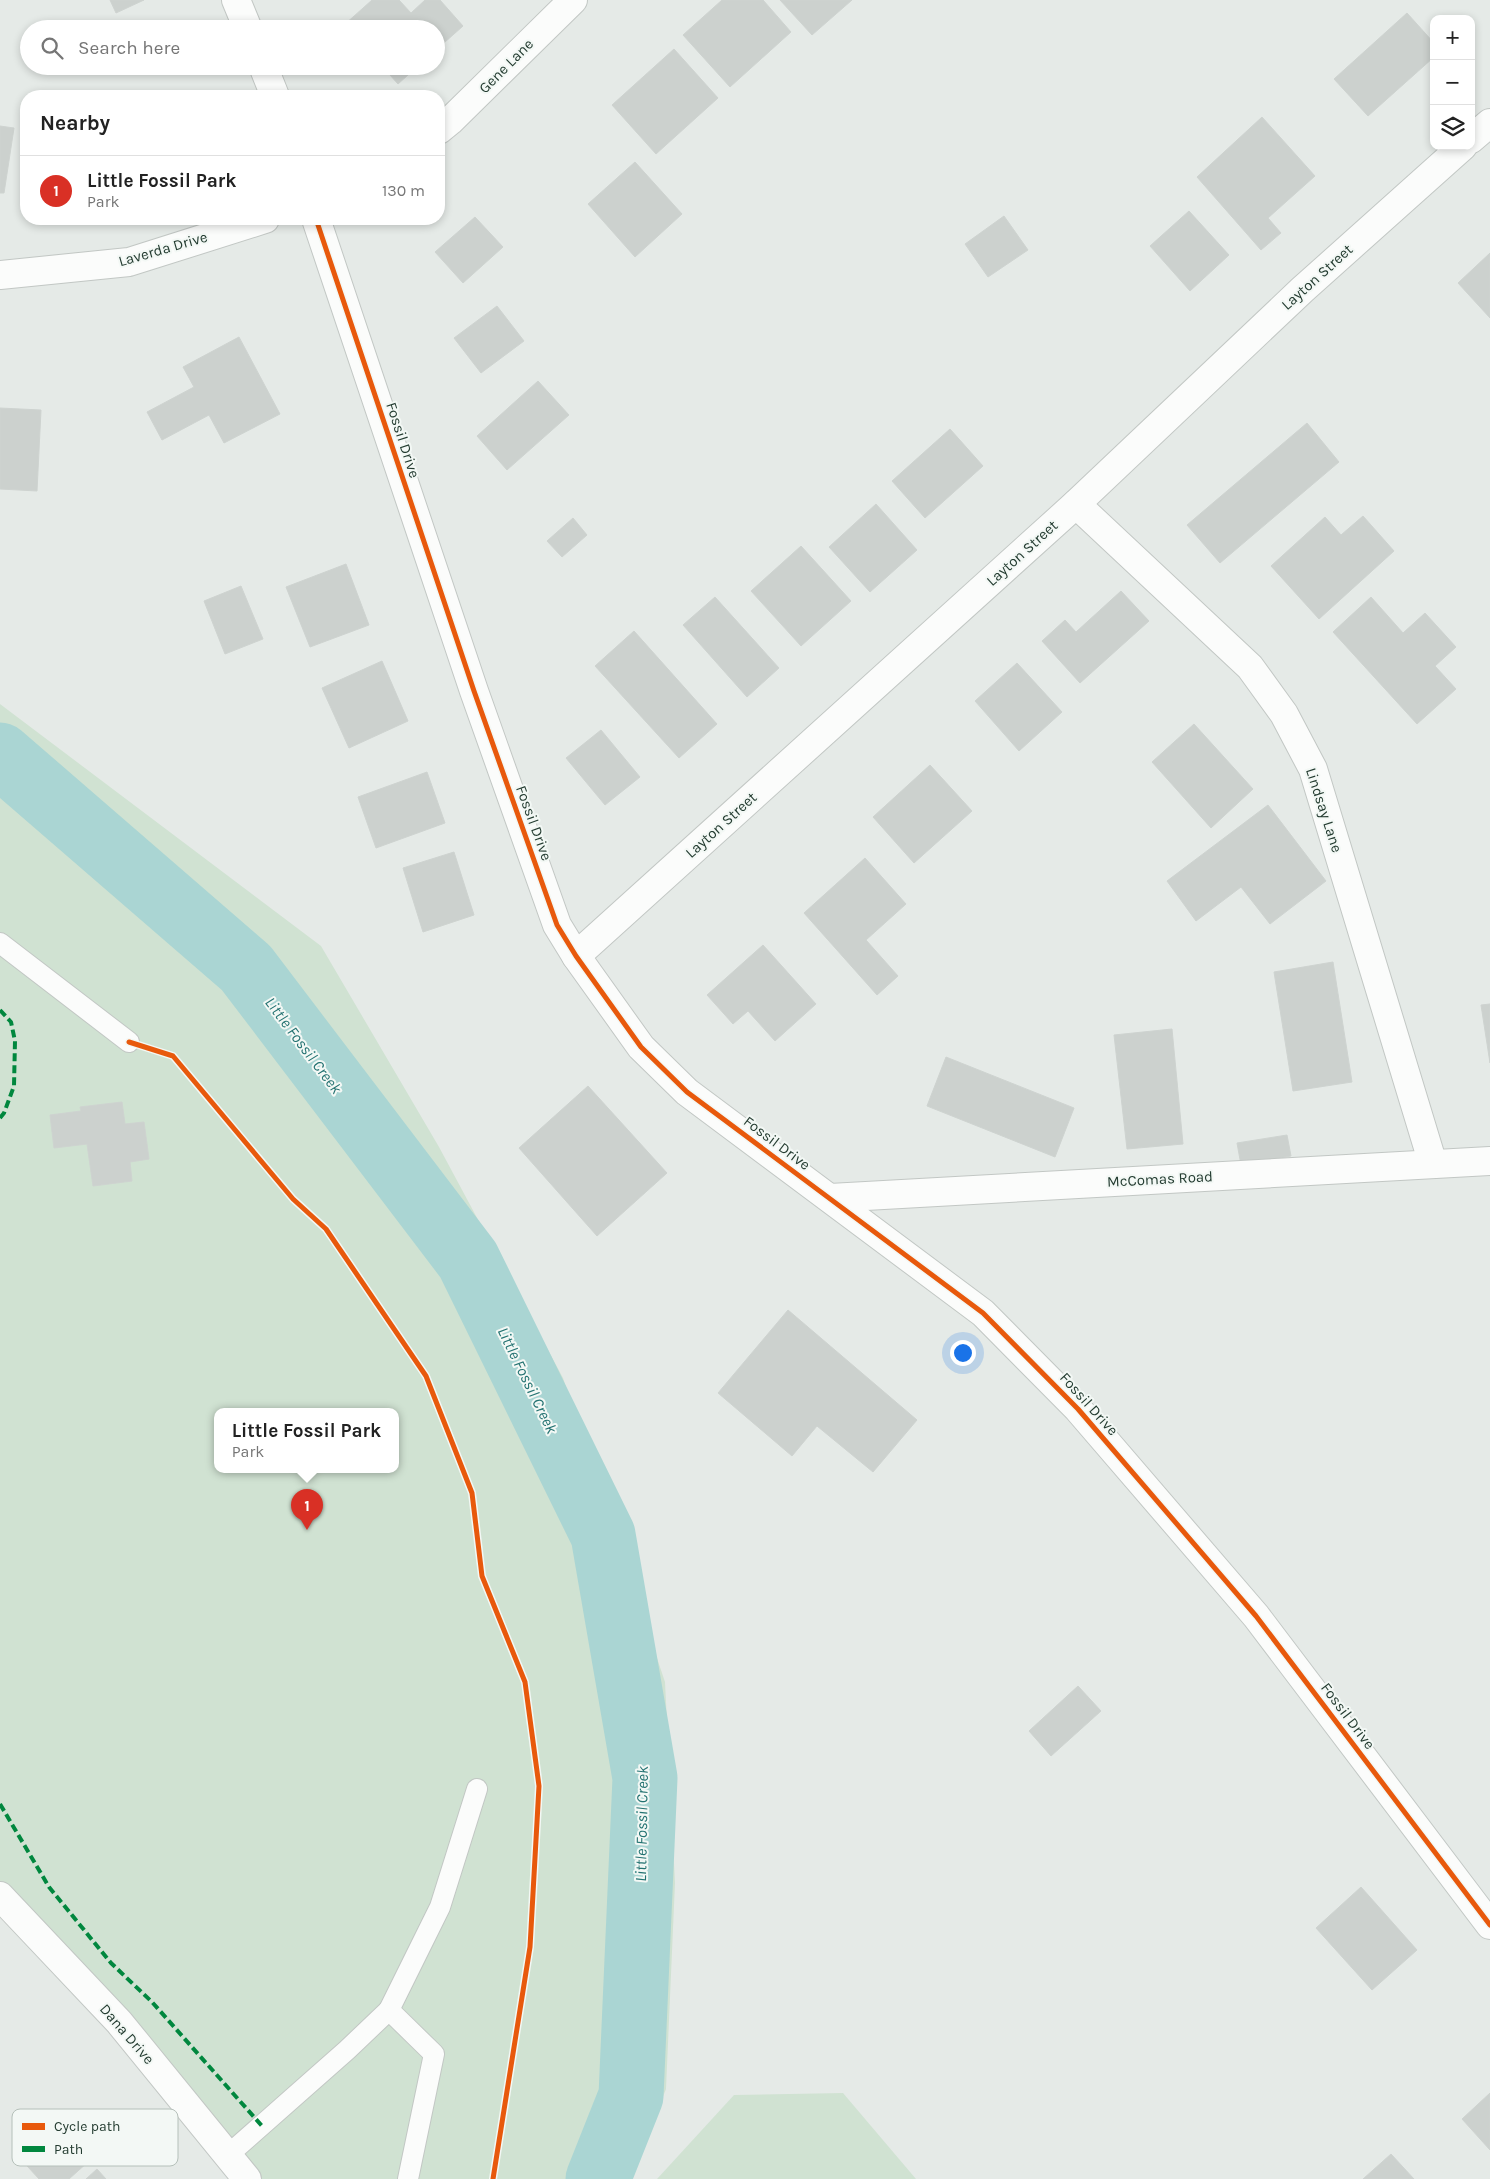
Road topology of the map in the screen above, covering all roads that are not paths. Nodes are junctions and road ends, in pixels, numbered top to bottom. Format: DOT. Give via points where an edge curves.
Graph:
graph roads {
  1 [pos="236,0"];
  2 [pos="573,0"];
  3 [pos="244,20"];
  4 [pos="267,75"];
  5 [pos="273,90"];
  6 [pos="1490,122"];
  7 [pos="445,125"];
  8 [pos="1475,135"];
  9 [pos="1459,150"];
  10 [pos="246,225"];
  11 [pos="318,225"];
  12 [pos="0,275"];
  13 [pos="1076,504"];
  14 [pos="0,943"];
  15 [pos="576,956"];
  16 [pos="129,1042"];
  17 [pos="1490,1161"];
  18 [pos="1433,1164"];
  19 [pos="830,1198"];
  20 [pos="476,1789"];
  21 [pos="0,1896"];
  22 [pos="1490,1925"];
  23 [pos="389,2010"];
  24 [pos="228,2155"];
  25 [pos="248,2179"];
  26 [pos="408,2179"];
  1 -- 3 [label="street"];
  2 -- 7 [label="street, Gene Lane"];
  4 -- 5 [label="street"];
  6 -- 8 [label="street"];
  9 -- 13 [label="street, Layton Street" via="1302,290"];
  10 -- 12 [label="street, Laverda Drive" via="129,262"];
  11 -- 15 [label="street, Fossil Drive" via="477,701 557,925"];
  13 -- 15 [label="street, Layton Street"];
  13 -- 18 [label="street, Lindsay Lane" via="1250,668 1284,714 1313,769"];
  14 -- 16 [label="lane"];
  15 -- 19 [label="street, Fossil Drive" via="641,1047 687,1092"];
  17 -- 18 [label="street, McComas Road"];
  18 -- 19 [label="street, McComas Road"];
  19 -- 22 [label="street, Fossil Drive" via="983,1313 1078,1409 1256,1616"];
  20 -- 23 [label="lane" via="440,1907"];
  21 -- 24 [label="street, Dana Drive" via="118,2022"];
  23 -- 24 [label="lane"];
  23 -- 26 [label="lane" via="434,2054"];
  24 -- 25 [label="street, Dana Drive"];
}
